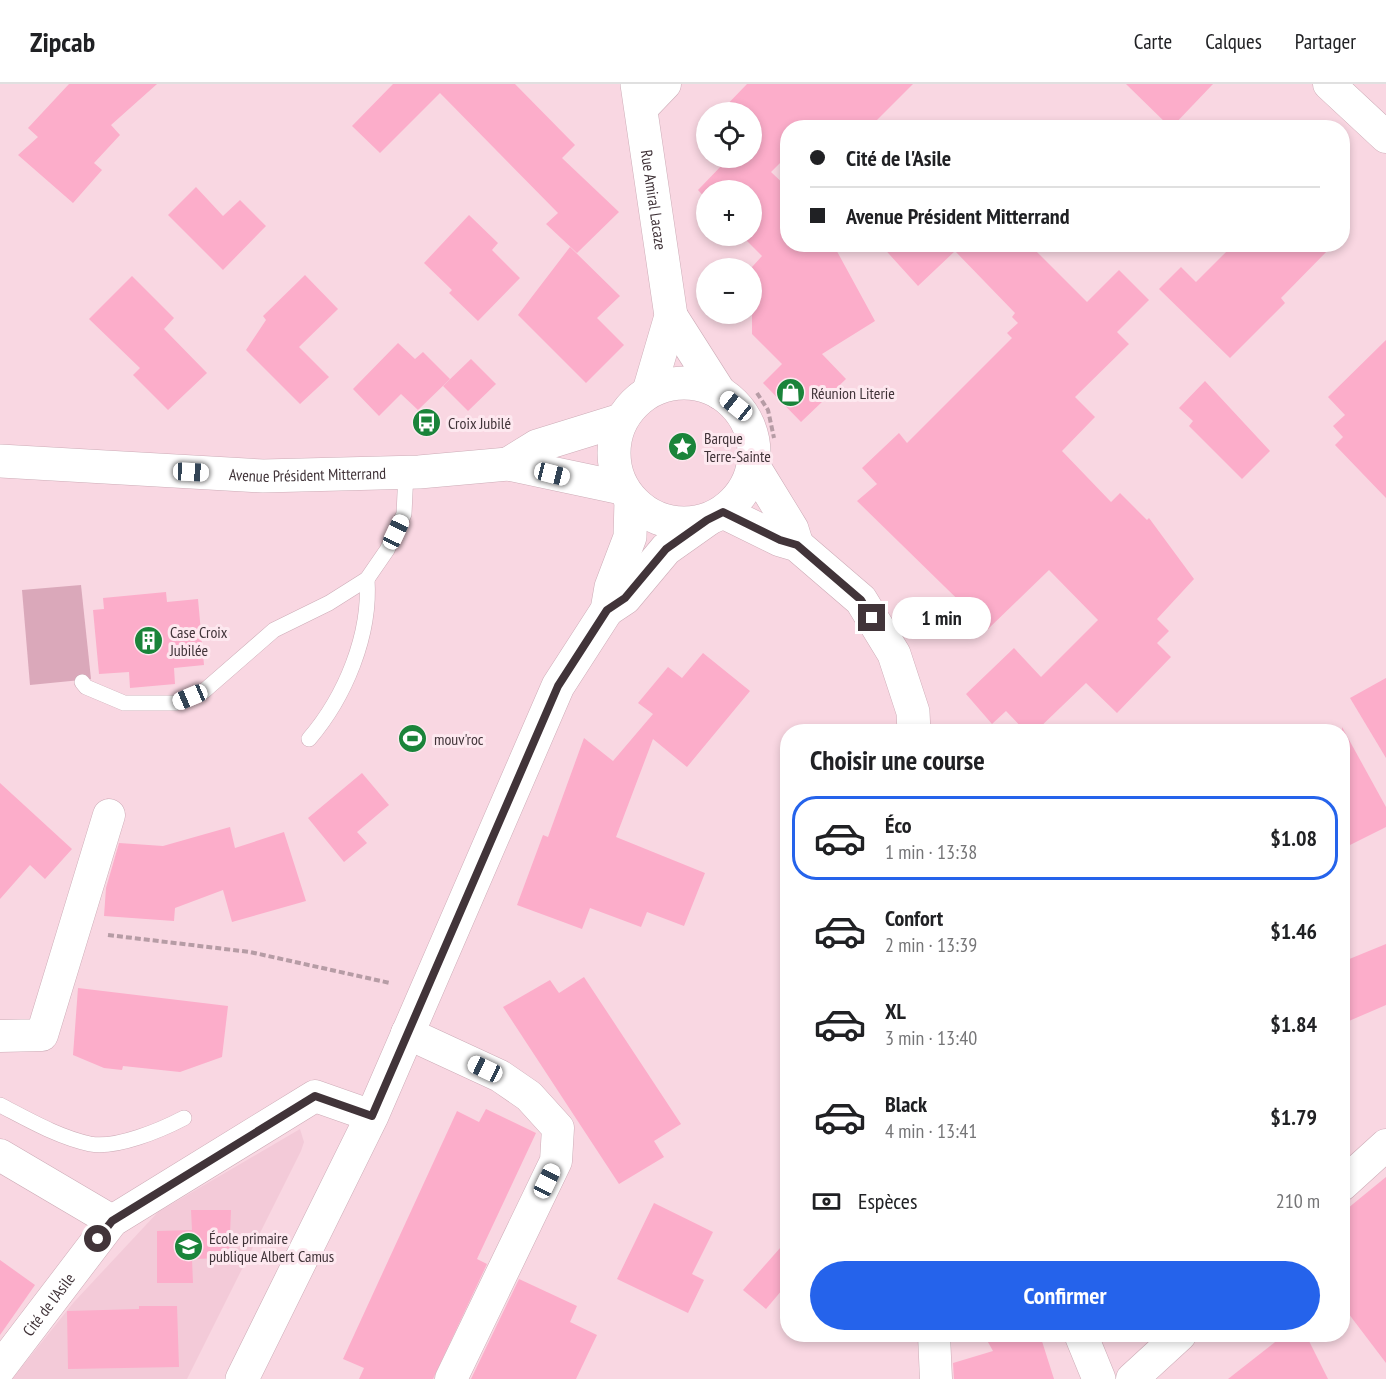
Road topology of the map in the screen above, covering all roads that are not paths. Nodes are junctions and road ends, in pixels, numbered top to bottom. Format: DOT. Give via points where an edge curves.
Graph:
graph roads {
  1 [pos="665,84"];
  2 [pos="1329,84"];
  3 [pos="639,96"];
  4 [pos="1386,137"];
  5 [pos="671,316"];
  6 [pos="734,389"];
  7 [pos="649,391"];
  8 [pos="621,420"];
  9 [pos="764,455"];
  10 [pos="0,461"];
  11 [pos="507,464"];
  12 [pos="406,472"];
  13 [pos="627,494"];
  14 [pos="715,516"];
  15 [pos="797,545"];
  16 [pos="367,579"];
  17 [pos="607,610"];
  18 [pos="82,682"];
  19 [pos="918,723"];
  20 [pos="309,739"];
  21 [pos="109,815"];
  22 [pos="407,1034"];
  23 [pos="0,1036"];
  24 [pos="0,1105"];
  25 [pos="372,1116"];
  26 [pos="184,1118"];
  27 [pos="1386,1145"];
  28 [pos="0,1155"];
  29 [pos="1350,1178"];
  30 [pos="112,1221"];
  31 [pos="934,1342"];
  32 [pos="1084,1342"];
  33 [pos="1172,1342"];
  34 [pos="0,1368"];
  35 [pos="242,1379"];
  36 [pos="451,1379"];
  37 [pos="936,1379"];
  38 [pos="1099,1379"];
  39 [pos="1132,1379"];
  1 -- 3 [label="street"];
  2 -- 4 [label="street"];
  3 -- 5 [label="main road, Rue Amiral Lacaze"];
  5 -- 6 [label="main road, Rue Amiral Lacaze"];
  5 -- 7 [label="main road, Rue Amiral Lacaze"];
  6 -- 7 [label="main road" via="672,383"];
  6 -- 9 [label="main road" via="736,406 749,424 754,445"];
  7 -- 8 [label="main road" via="633,403"];
  8 -- 11 [label="main road, Avenue Président Mitterrand" via="537,446"];
  8 -- 13 [label="main road" via="614,437 613,455"];
  9 -- 14 [label="main road" via="738,500"];
  9 -- 15 [label="main road"];
  10 -- 12 [label="main road, Avenue Président Mitterrand" via="263,476"];
  11 -- 12 [label="main road, Avenue Président Mitterrand"];
  11 -- 13 [label="main road, Avenue Président Mitterrand"];
  12 -- 16 [label="lane" via="404,514 387,550"];
  13 -- 14 [label="main road" via="647,513 666,522 687,524"];
  13 -- 17 [label="main road" via="630,537 611,587"];
  14 -- 15 [label="main road"];
  14 -- 17 [label="main road" via="666,549 625,598"];
  15 -- 19 [label="main road" via="861,600 894,654"];
  16 -- 18 [label="lane" via="274,630 204,691 176,702 124,703"];
  16 -- 20 [label="lane" via="368,600 358,646 339,697"];
  17 -- 22 [label="main road" via="558,686"];
  21 -- 23 [label="street" via="42,1035"];
  22 -- 25 [label="main road"];
  22 -- 36 [label="street" via="500,1076 529,1096 558,1128 556,1161"];
  24 -- 26 [label="lane" via="57,1133 93,1144 155,1133"];
  25 -- 30 [label="street, Cité de l'Asile" via="315,1096"];
  25 -- 35 [label="main road"];
  27 -- 29 [label="street"];
  28 -- 30 [label="street"];
  30 -- 34 [label="street, Cité de l'Asile"];
  31 -- 37 [label="street"];
  32 -- 38 [label="main road"];
  33 -- 39 [label="street"];
}
